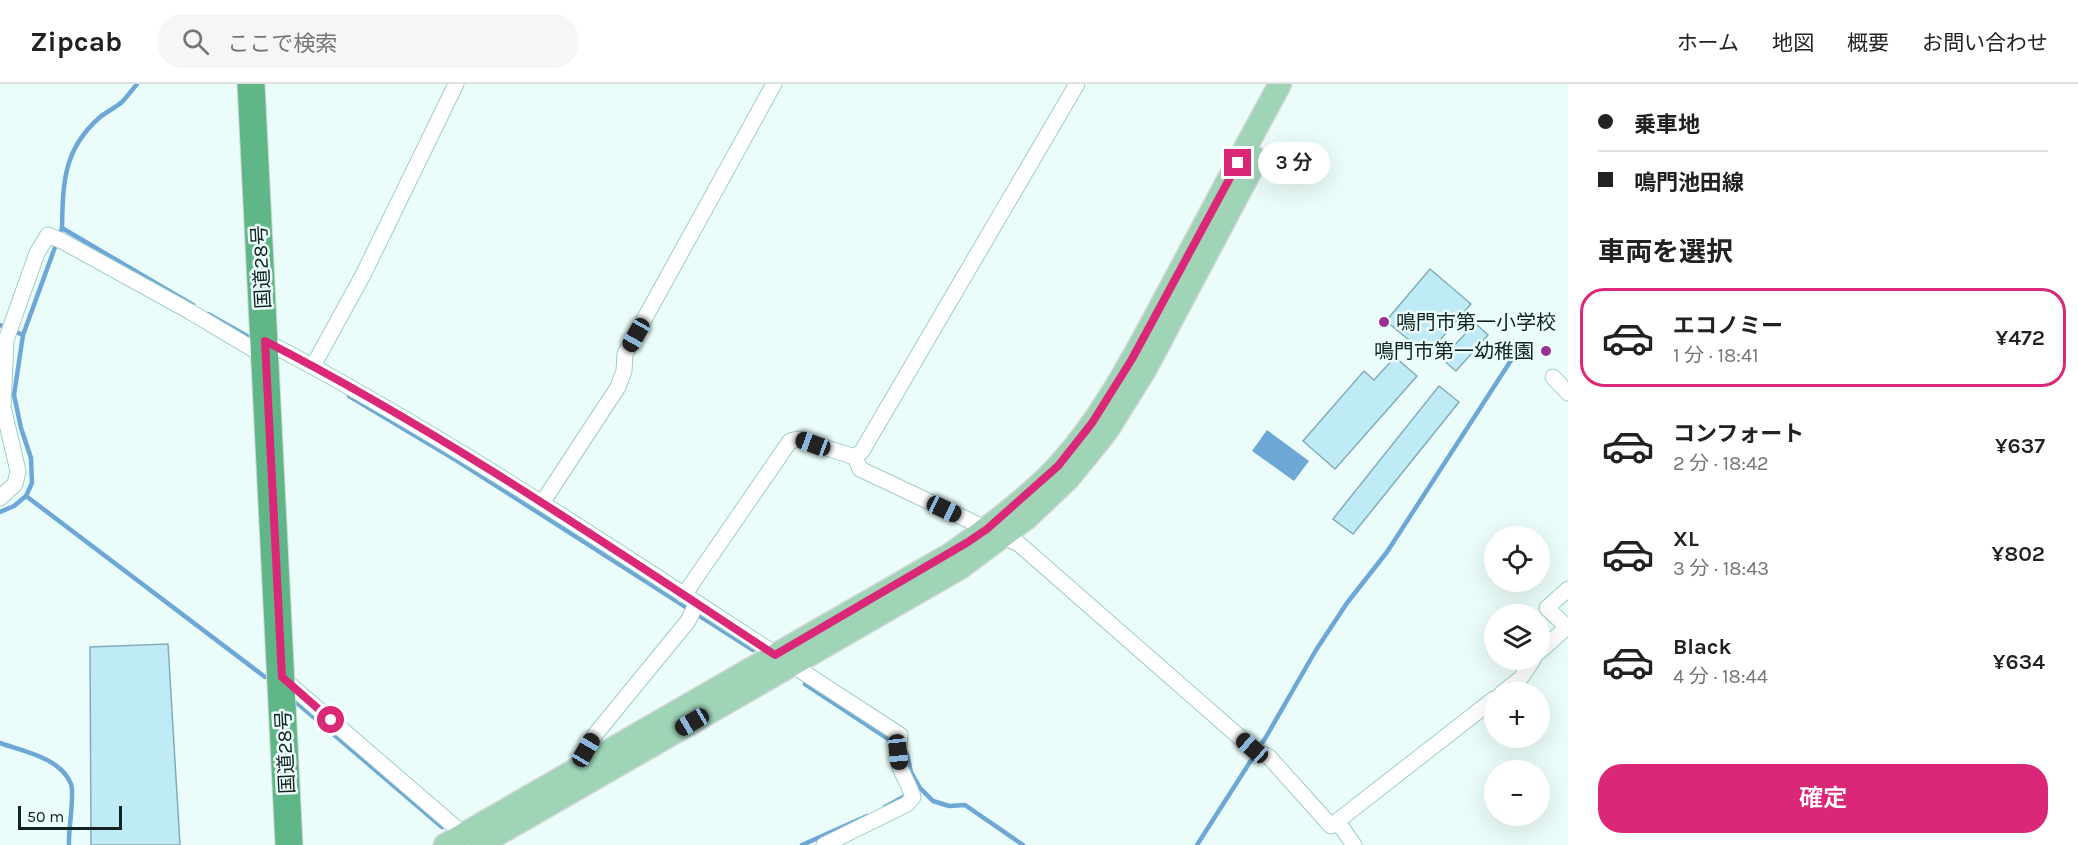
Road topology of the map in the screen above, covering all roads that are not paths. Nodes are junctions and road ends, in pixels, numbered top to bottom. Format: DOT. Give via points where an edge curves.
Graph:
graph roads {
  1 [pos="251,84"];
  2 [pos="456,84"];
  3 [pos="774,84"];
  4 [pos="1077,84"];
  5 [pos="1280,84"];
  6 [pos="1297,84"];
  7 [pos="6,333"];
  8 [pos="265,349"];
  9 [pos="318,368"];
  10 [pos="1553,377"];
  11 [pos="1568,393"];
  12 [pos="855,457"];
  13 [pos="0,498"];
  14 [pos="542,503"];
  15 [pos="996,532"];
  16 [pos="1568,589"];
  17 [pos="1550,605"];
  18 [pos="691,607"];
  19 [pos="1550,611"];
  20 [pos="1550,642"];
  21 [pos="783,660"];
  22 [pos="1527,670"];
  23 [pos="282,677"];
  24 [pos="1517,682"];
  25 [pos="1484,707"];
  26 [pos="585,764"];
  27 [pos="1337,821"];
  28 [pos="466,842"];
  29 [pos="831,844"];
  30 [pos="289,845"];
  31 [pos="1354,845"];
  1 -- 8 [label="highway, 国道28号"];
  2 -- 9 [label="street"];
  3 -- 14 [label="street" via="625,354 618,387"];
  4 -- 12 [label="street"];
  5 -- 15 [label="main road" via="1132,359 1092,423"];
  6 -- 15 [label="main road" via="1145,370 1107,431 1069,478 1028,518"];
  7 -- 8 [label="street" via="37,253 48,236"];
  7 -- 13 [label="street" via="3,407 18,471 15,484"];
  8 -- 9 [label="street"];
  8 -- 23 [label="highway, 国道28号"];
  9 -- 14 [label="street"];
  10 -- 11 [label="street"];
  12 -- 15 [label="street" via="860,469"];
  12 -- 18 [label="street" via="798,439 790,441"];
  14 -- 18 [label="street"];
  15 -- 21 [label="main road" via="948,555"];
  15 -- 27 [label="street" via="1027,551 1252,748 1269,757 1330,826"];
  16 -- 17 [label="street"];
  18 -- 21 [label="street"];
  18 -- 26 [label="street" via="594,736 586,750"];
  19 -- 20 [label="street" via="1567,627"];
  21 -- 26 [label="main road"];
  21 -- 28 [label="main road"];
  21 -- 29 [label="street" via="900,735 900,768 913,797 907,804"];
  22 -- 24 [label="street"];
  23 -- 28 [label="street"];
  23 -- 30 [label="highway, 国道28号"];
  25 -- 27 [label="street"];
  26 -- 28 [label="main road"];
  27 -- 31 [label="street"];
}
